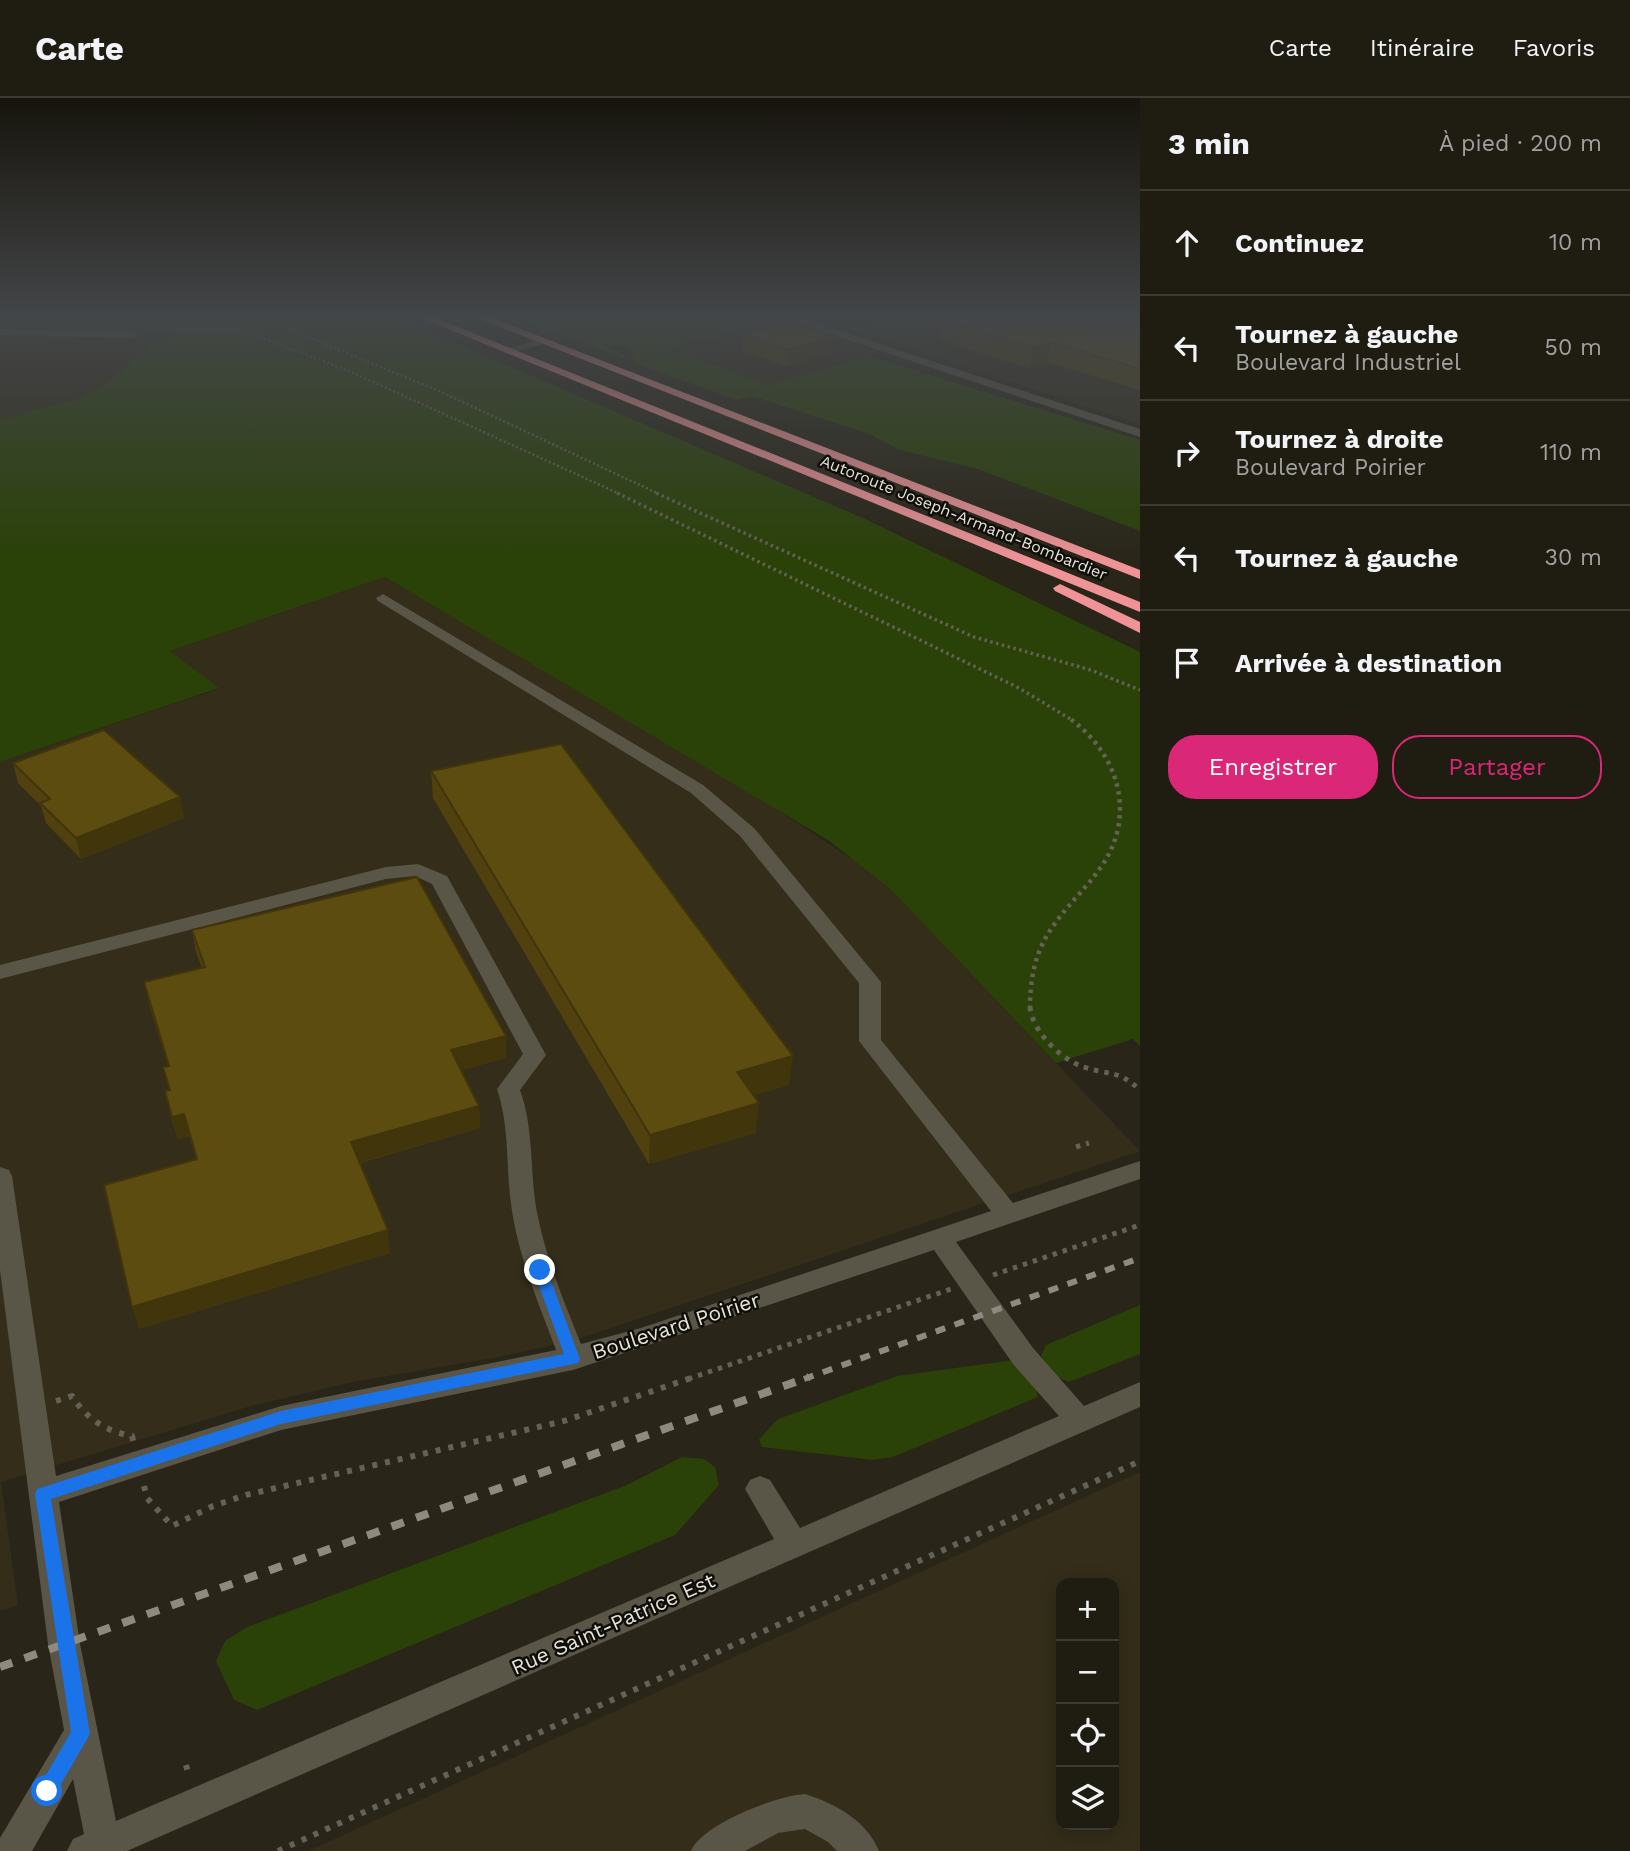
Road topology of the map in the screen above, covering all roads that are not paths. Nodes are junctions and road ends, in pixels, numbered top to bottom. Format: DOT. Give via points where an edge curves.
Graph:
graph roads {
  1 [pos="626,399"];
  2 [pos="690,399"];
  3 [pos="1037,399"];
  4 [pos="1140,433"];
  5 [pos="1002,521"];
  6 [pos="933,523"];
  7 [pos="1140,563"];
  8 [pos="1140,575"];
  9 [pos="383,598"];
  10 [pos="1140,607"];
  11 [pos="1140,628"];
  12 [pos="0,972"];
  13 [pos="1140,1170"];
  14 [pos="0,1176"];
  15 [pos="1007,1214"];
  16 [pos="939,1238"];
  17 [pos="573,1359"];
  18 [pos="1140,1394"];
  19 [pos="1079,1420"];
  20 [pos="760,1489"];
  21 [pos="43,1494"];
  22 [pos="794,1545"];
  23 [pos="81,1734"];
  24 [pos="94,1847"];
  25 [pos="12,1851"];
  26 [pos="709,1851"];
  27 [pos="861,1851"];
  1 -- 6 [label="highway, Autoroute Joseph-Armand-Bombardier"];
  2 -- 5 [label="highway, Autoroute Joseph-Armand-Bombardier"];
  3 -- 4 [label="street"];
  5 -- 7 [label="highway"];
  5 -- 8 [label="highway, Autoroute Joseph-Armand-Bombardier"];
  6 -- 10 [label="highway, Autoroute Joseph-Armand-Bombardier"];
  6 -- 11 [label="highway"];
  9 -- 15 [label="street" via="697,789 727,812 870,982 870,1041"];
  12 -- 17 [label="street" via="386,873 418,870 440,880 534,1055 508,1089 520,1127 526,1215 540,1270"];
  13 -- 15 [label="street, Boulevard Poirier"];
  14 -- 21 [label="street"];
  15 -- 16 [label="street, Boulevard Poirier"];
  16 -- 17 [label="street, Boulevard Poirier"];
  16 -- 19 [label="street" via="1023,1356"];
  17 -- 21 [label="street, Boulevard Poirier" via="281,1418"];
  18 -- 19 [label="street, Rue Saint-Patrice Est"];
  19 -- 22 [label="street, Rue Saint-Patrice Est"];
  20 -- 22 [label="street"];
  21 -- 23 [label="street"];
  22 -- 24 [label="street, Rue Saint-Patrice Est"];
  23 -- 24 [label="street"];
  23 -- 25 [label="street"];
  26 -- 27 [label="street" via="789,1811 807,1810 832,1821"];
}
